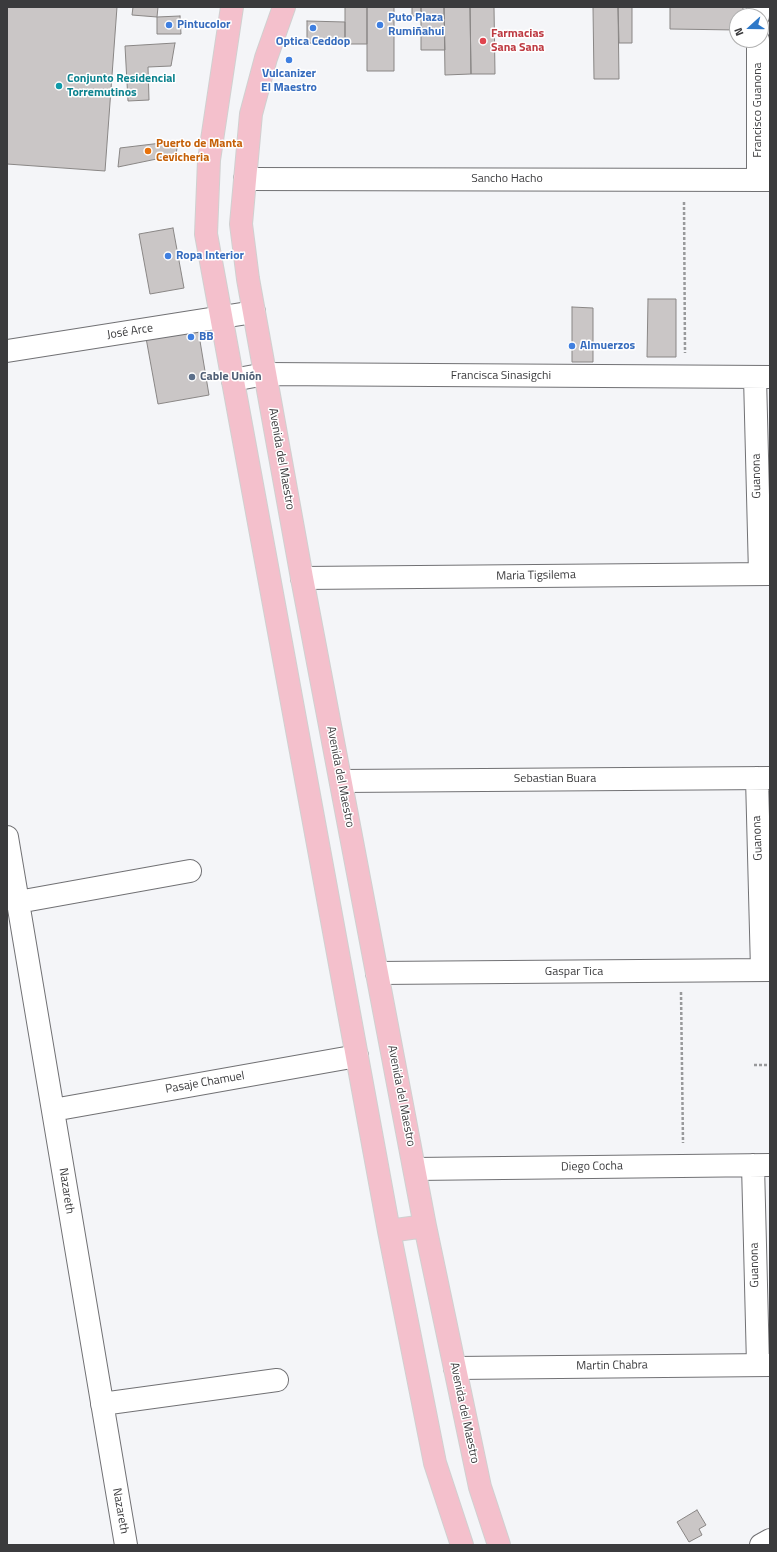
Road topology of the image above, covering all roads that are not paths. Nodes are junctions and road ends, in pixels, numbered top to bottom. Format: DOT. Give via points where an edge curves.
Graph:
graph roads {
  1 [pos="232,7"];
  2 [pos="284,7"];
  3 [pos="758,48"];
  4 [pos="245,179"];
  5 [pos="764,180"];
  6 [pos="254,312"];
  7 [pos="221,318"];
  8 [pos="7,351"];
  9 [pos="265,374"];
  10 [pos="762,377"];
  11 [pos="233,380"];
  12 [pos="765,574"];
  13 [pos="302,578"];
  14 [pos="314,637"];
  15 [pos="281,641"];
  16 [pos="763,778"];
  17 [pos="341,781"];
  18 [pos="7,837"];
  19 [pos="190,871"];
  20 [pos="18,902"];
  21 [pos="367,917"];
  22 [pos="333,923"];
  23 [pos="766,970"];
  24 [pos="378,973"];
  25 [pos="357,1056"];
  26 [pos="53,1110"];
  27 [pos="762,1165"];
  28 [pos="415,1169"];
  29 [pos="425,1226"];
  30 [pos="389,1231"];
  31 [pos="764,1365"];
  32 [pos="455,1368"];
  33 [pos="276,1380"];
  34 [pos="102,1404"];
  35 [pos="770,1540"];
  36 [pos="126,1545"];
  37 [pos="462,1545"];
  38 [pos="500,1545"];
  39 [pos="761,1545"];
  1 -- 7 [label="main road" via="209,168 206,234"];
  2 -- 4 [label="main road, Avenida del Maestro" via="266,58 251,114"];
  3 -- 5 [label="street, Francisco Guanona"];
  4 -- 5 [label="street, Sancho Hacho"];
  4 -- 6 [label="main road, Avenida del Maestro" via="241,224"];
  6 -- 7 [label="street, José Arce"];
  6 -- 9 [label="main road, Avenida del Maestro"];
  7 -- 8 [label="street, José Arce"];
  7 -- 11 [label="main road"];
  9 -- 10 [label="street, Francisca Sinasigchi"];
  9 -- 11 [label="street, Francisca Sinasigchi"];
  9 -- 13 [label="main road, Avenida del Maestro"];
  10 -- 12 [label="street, Guanona"];
  11 -- 15 [label="main road"];
  12 -- 13 [label="street, Maria Tigsilema"];
  13 -- 14 [label="main road, Avenida del Maestro"];
  14 -- 15 [label="main road"];
  14 -- 17 [label="main road, Avenida del Maestro"];
  15 -- 22 [label="main road"];
  16 -- 17 [label="street, Sebastian Buara"];
  16 -- 23 [label="street, Guanona"];
  17 -- 21 [label="main road, Avenida del Maestro"];
  18 -- 20 [label="street, Nazareth"];
  19 -- 20 [label="street"];
  20 -- 26 [label="street, Nazareth"];
  21 -- 22 [label="main road"];
  21 -- 24 [label="main road, Avenida del Maestro"];
  22 -- 25 [label="main road"];
  23 -- 24 [label="street, Gaspar Tica"];
  24 -- 28 [label="main road, Avenida del Maestro"];
  25 -- 26 [label="street, Pasaje Chamuel"];
  25 -- 30 [label="main road"];
  26 -- 34 [label="street, Nazareth"];
  27 -- 28 [label="street, Diego Cocha"];
  27 -- 31 [label="street, Guanona"];
  28 -- 29 [label="main road, Avenida del Maestro"];
  29 -- 30 [label="main road"];
  29 -- 32 [label="main road, Avenida del Maestro"];
  30 -- 37 [label="main road" via="435,1463"];
  31 -- 32 [label="street, Martin Chabra"];
  32 -- 38 [label="main road, Avenida del Maestro" via="480,1487"];
  33 -- 34 [label="street"];
  34 -- 36 [label="street, Nazareth"];
  35 -- 39 [label="street"];
}
